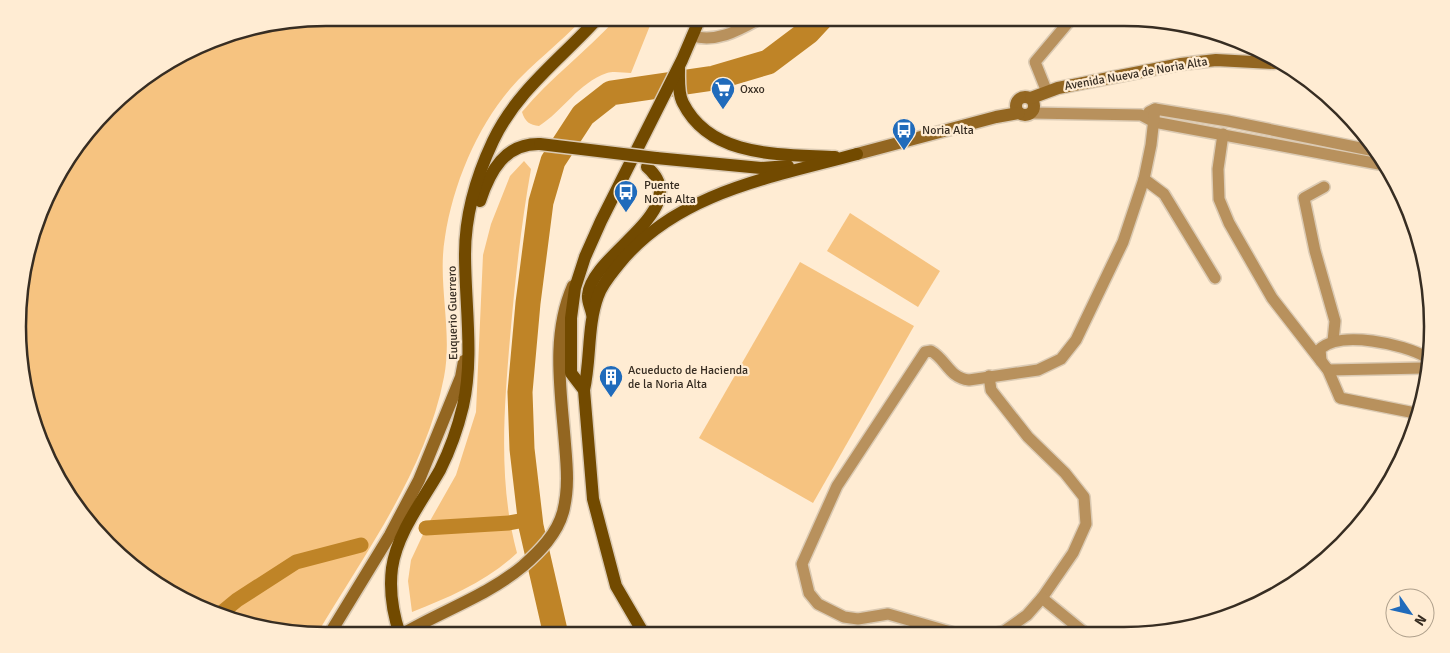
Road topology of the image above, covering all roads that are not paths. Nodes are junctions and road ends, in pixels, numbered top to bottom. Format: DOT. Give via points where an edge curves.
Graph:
graph roads {
  1 [pos="590,26"];
  2 [pos="696,26"];
  3 [pos="746,26"];
  4 [pos="1065,26"];
  5 [pos="692,36"];
  6 [pos="680,63"];
  7 [pos="1267,63"];
  8 [pos="1047,92"];
  9 [pos="1031,98"];
  10 [pos="1017,100"];
  11 [pos="1155,109"];
  12 [pos="1025,113"];
  13 [pos="1141,115"];
  14 [pos="996,116"];
  15 [pos="1154,122"];
  16 [pos="1223,134"];
  17 [pos="585,148"];
  18 [pos="1365,149"];
  19 [pos="857,154"];
  20 [pos="835,157"];
  21 [pos="1375,163"];
  22 [pos="1144,179"];
  23 [pos="1324,187"];
  24 [pos="466,244"];
  25 [pos="586,257"];
  26 [pos="1215,278"];
  27 [pos="592,316"];
  28 [pos="1333,341"];
  29 [pos="467,344"];
  30 [pos="1422,354"];
  31 [pos="1324,366"];
  32 [pos="1421,368"];
  33 [pos="989,376"];
  34 [pos="584,390"];
  35 [pos="1411,412"];
  36 [pos="1042,598"];
  37 [pos="334,627"];
  38 [pos="398,627"];
  39 [pos="416,627"];
  40 [pos="640,627"];
  41 [pos="931,627"];
  42 [pos="1010,627"];
  43 [pos="1078,627"];
  1 -- 24 [label="main road, Euquerio Guerrero" via="528,88 507,116 478,180"];
  2 -- 5 [label="main road"];
  3 -- 5 [label="street" via="728,36 702,39"];
  4 -- 8 [label="street" via="1035,62"];
  5 -- 6 [label="main road"];
  6 -- 20 [label="main road" via="682,102 704,128 736,147 756,152"];
  6 -- 25 [label="main road"];
  7 -- 8 [label="main road, Avenida Nueva de Noria Alta" via="1216,60 1181,64"];
  8 -- 9 [label="main road, Avenida Nueva de Noria Alta"];
  9 -- 10 [label="main road" via="1022,96"];
  9 -- 12 [label="main road" via="1034,107"];
  10 -- 12 [label="main road" via="1016,108"];
  10 -- 14 [label="main road"];
  11 -- 13 [label="street"];
  11 -- 15 [label="street"];
  11 -- 18 [label="street"];
  12 -- 13 [label="street"];
  12 -- 14 [label="main road"];
  13 -- 15 [label="street"];
  14 -- 19 [label="main road"];
  15 -- 16 [label="street"];
  15 -- 22 [label="street"];
  16 -- 21 [label="street"];
  16 -- 31 [label="street" via="1218,169 1219,199 1229,223 1272,298"];
  17 -- 20 [label="main road, bridge" via="768,168"];
  17 -- 24 [label="main road, bridge" via="525,143 516,147 498,164 484,189"];
  17 -- 27 [label="main road, bridge" via="626,156 647,167 659,182 658,202 644,226 615,252 593,282 588,295"];
  19 -- 20 [label="main road"];
  19 -- 27 [label="main road" via="726,191 672,217 633,248 610,276 598,294"];
  22 -- 26 [label="street" via="1164,194"];
  22 -- 33 [label="street" via="1122,242 1076,340 1061,360 1038,370"];
  23 -- 28 [label="street" via="1304,198 1335,321"];
  24 -- 29 [label="main road, Euquerio Guerrero"];
  25 -- 34 [label="main road" via="575,288 570,318 571,373"];
  25 -- 39 [label="main road" via="564,311 558,365 568,477 560,521 547,542 527,563 476,597"];
  27 -- 34 [label="main road" via="589,370"];
  28 -- 30 [label="street" via="1361,339"];
  28 -- 31 [label="street" via="1320,349"];
  29 -- 37 [label="main road" via="461,377 419,480"];
  29 -- 38 [label="main road, Euquerio Guerrero" via="468,375 454,435 441,467 400,542 392,568 393,613"];
  31 -- 32 [label="street"];
  31 -- 35 [label="street" via="1340,398"];
  33 -- 36 [label="street" via="991,390 1028,437 1084,497 1086,524 1074,553"];
  33 -- 41 [label="street" via="962,379 948,370 938,355 925,352 837,486 802,564 809,593 818,604 844,618 888,614"];
  34 -- 40 [label="main road" via="591,491 605,552 616,586"];
  36 -- 42 [label="street" via="1027,615"];
  36 -- 43 [label="street"];
}
